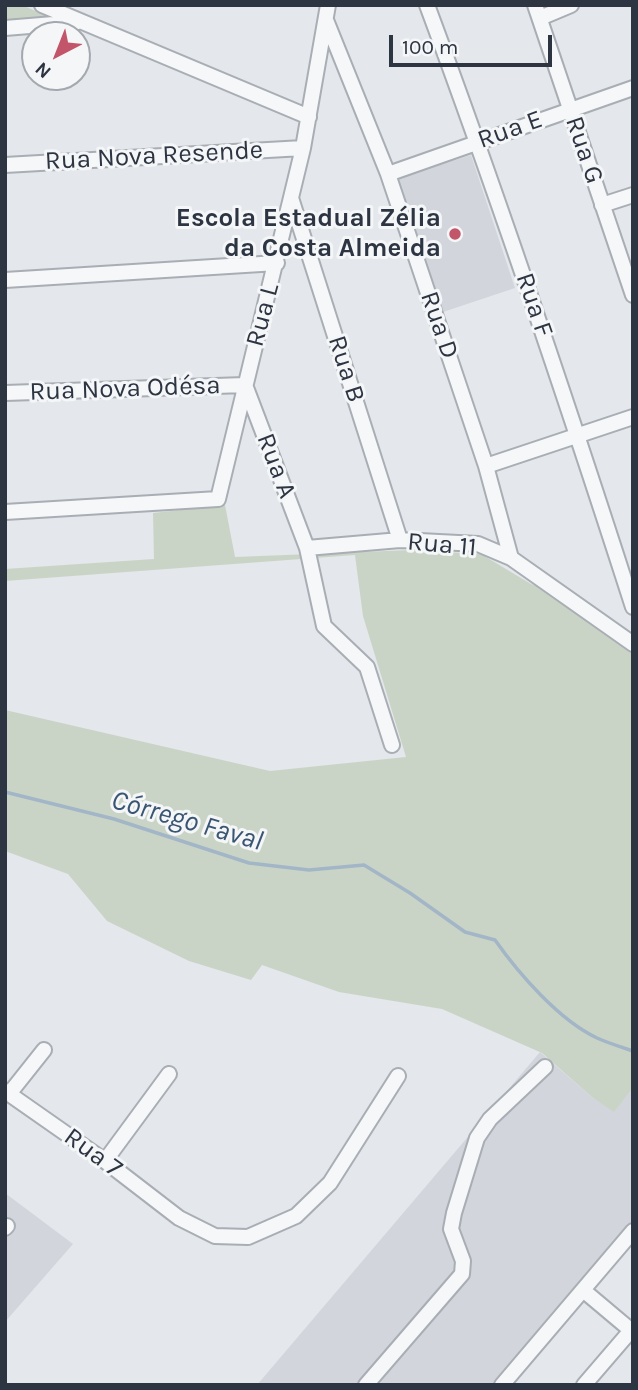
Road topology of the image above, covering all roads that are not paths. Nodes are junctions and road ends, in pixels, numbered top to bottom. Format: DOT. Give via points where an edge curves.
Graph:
graph roads {
  1 [pos="42,5"];
  2 [pos="427,5"];
  3 [pos="571,5"];
  4 [pos="326,12"];
  5 [pos="537,12"];
  6 [pos="81,21"];
  7 [pos="91,25"];
  8 [pos="633,88"];
  9 [pos="570,109"];
  10 [pos="309,117"];
  11 [pos="478,142"];
  12 [pos="303,148"];
  13 [pos="5,165"];
  14 [pos="388,174"];
  15 [pos="633,195"];
  16 [pos="291,197"];
  17 [pos="603,205"];
  18 [pos="276,263"];
  19 [pos="5,280"];
  20 [pos="633,295"];
  21 [pos="245,384"];
  22 [pos="5,393"];
  23 [pos="633,416"];
  24 [pos="578,435"];
  25 [pos="486,466"];
  26 [pos="5,512"];
  27 [pos="400,540"];
  28 [pos="307,548"];
  29 [pos="511,558"];
  30 [pos="633,607"];
  31 [pos="633,644"];
  32 [pos="392,745"];
  33 [pos="44,1050"];
  34 [pos="545,1067"];
  35 [pos="169,1074"];
  36 [pos="398,1076"];
  37 [pos="7,1093"];
  38 [pos="105,1161"];
  39 [pos="633,1231"];
  40 [pos="583,1290"];
  41 [pos="632,1330"];
  42 [pos="366,1385"];
  43 [pos="502,1385"];
  44 [pos="584,1385"];
  1 -- 6 [label="street"];
  2 -- 11 [label="street, Rua F"];
  3 -- 5 [label="street"];
  4 -- 10 [label="street, Rua L"];
  4 -- 14 [label="street, Rua D"];
  5 -- 9 [label="street, Rua G"];
  7 -- 10 [label="street"];
  8 -- 9 [label="street, Rua E"];
  9 -- 11 [label="street, Rua E"];
  9 -- 17 [label="street, Rua G"];
  10 -- 12 [label="street, Rua L"];
  11 -- 14 [label="street, Rua E"];
  11 -- 24 [label="street, Rua F"];
  12 -- 13 [label="street, Rua Nova Resende"];
  12 -- 16 [label="street, Rua L"];
  14 -- 25 [label="street, Rua D"];
  15 -- 17 [label="street"];
  16 -- 18 [label="street, Rua L"];
  16 -- 27 [label="street, Rua B"];
  17 -- 20 [label="street, Rua G"];
  18 -- 19 [label="street"];
  18 -- 21 [label="street, Rua L"];
  21 -- 22 [label="street, Rua Nova Odésa"];
  21 -- 26 [label="street, Rua L" via="218,499"];
  21 -- 28 [label="street, Rua A"];
  23 -- 24 [label="street"];
  24 -- 25 [label="street"];
  24 -- 30 [label="street, Rua F"];
  25 -- 29 [label="street, Rua D"];
  27 -- 28 [label="street, Rua 11"];
  27 -- 29 [label="street, Rua 11" via="478,544"];
  28 -- 32 [label="street, Rua A" via="324,626 367,667"];
  29 -- 31 [label="street, Rua 11"];
  33 -- 37 [label="street"];
  34 -- 42 [label="street" via="489,1119 477,1138 452,1229 463,1261 462,1273"];
  35 -- 38 [label="street"];
  36 -- 38 [label="street, Rua 7" via="330,1183 296,1216 248,1237 215,1236 179,1218"];
  37 -- 38 [label="street, Rua 7"];
  39 -- 40 [label="street"];
  40 -- 41 [label="street"];
  40 -- 43 [label="street"];
  41 -- 44 [label="street"];
}
